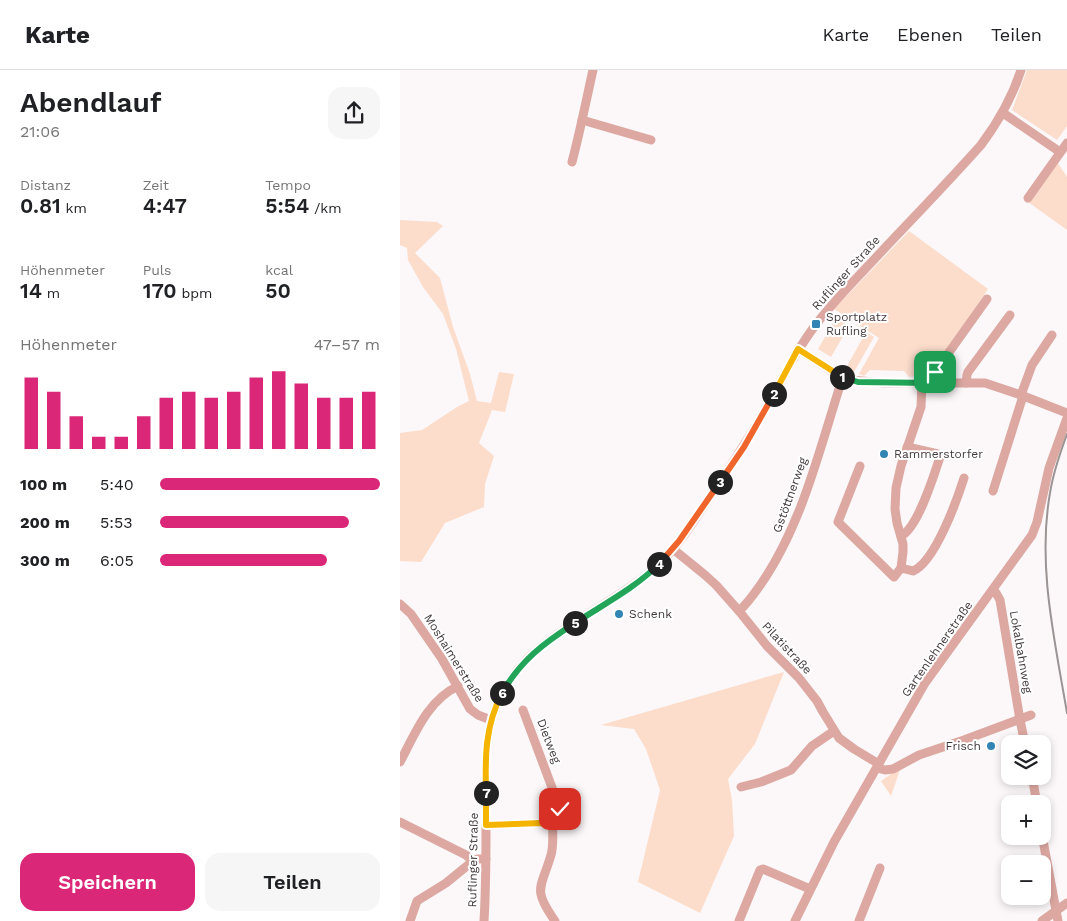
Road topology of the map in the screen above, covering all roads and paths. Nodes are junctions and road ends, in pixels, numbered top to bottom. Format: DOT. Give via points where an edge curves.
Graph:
graph roads {
  1 [pos="593,70"];
  2 [pos="1021,70"];
  3 [pos="1003,113"];
  4 [pos="582,120"];
  5 [pos="651,140"];
  6 [pos="1067,142"];
  7 [pos="1060,152"];
  8 [pos="572,162"];
  9 [pos="1028,198"];
  10 [pos="987,299"];
  11 [pos="1010,315"];
  12 [pos="1052,335"];
  13 [pos="798,349"];
  14 [pos="844,378"];
  15 [pos="922,383"];
  16 [pos="932,383"];
  17 [pos="966,383"];
  18 [pos="1022,395"];
  19 [pos="1067,413"];
  20 [pos="1067,418"];
  21 [pos="907,447"];
  22 [pos="860,466"];
  23 [pos="964,478"];
  24 [pos="993,492"];
  25 [pos="901,536"];
  26 [pos="673,549"];
  27 [pos="902,568"];
  28 [pos="993,590"];
  29 [pos="400,604"];
  30 [pos="739,611"];
  31 [pos="458,686"];
  32 [pos="524,710"];
  33 [pos="1031,715"];
  34 [pos="491,720"];
  35 [pos="1020,720"];
  36 [pos="834,731"];
  37 [pos="1024,735"];
  38 [pos="400,762"];
  39 [pos="878,766"];
  40 [pos="741,787"];
  41 [pos="400,822"];
  42 [pos="553,824"];
  43 [pos="486,825"];
  44 [pos="1044,845"];
  45 [pos="486,859"];
  46 [pos="473,861"];
  47 [pos="880,868"];
  48 [pos="810,889"];
  49 [pos="1067,903"];
  50 [pos="1056,911"];
  51 [pos="410,921"];
  52 [pos="484,921"];
  53 [pos="555,921"];
  54 [pos="739,921"];
  55 [pos="795,921"];
  56 [pos="859,921"];
  57 [pos="1042,921"];
  58 [pos="1058,921"];
  1 -- 4 [label="street"];
  2 -- 3 [label="street, Ruflinger Straße"];
  3 -- 7 [label="street"];
  3 -- 13 [label="street, Ruflinger Straße" via="981,145 834,303"];
  4 -- 5 [label="street"];
  4 -- 8 [label="street"];
  6 -- 7 [label="street"];
  7 -- 9 [label="street"];
  10 -- 16 [label="street" via="935,372"];
  11 -- 17 [label="street" via="966,375"];
  12 -- 18 [label="street" via="1035,360"];
  13 -- 14 [label="street"];
  13 -- 26 [label="street, Ruflinger Straße" via="744,447"];
  14 -- 15 [label="street" via="858,382"];
  14 -- 30 [label="street, Gstöttnerweg" via="788,539 768,575"];
  15 -- 16 [label="street"];
  15 -- 21 [label="street" via="921,407"];
  16 -- 17 [label="street"];
  17 -- 18 [label="street" via="985,383"];
  18 -- 19 [label="street"];
  18 -- 24 [label="street"];
  20 -- 28 [label="street, Gartenlehnerstraße" via="1049,468 1032,535"];
  21 -- 25 [label="street" via="895,499"];
  21 -- 25 [label="street" via="940,457 919,513 908,532"];
  22 -- 27 [label="street" via="838,522 894,576"];
  23 -- 27 [label="street" via="931,553 917,569"];
  25 -- 27 [label="street"];
  26 -- 30 [label="street, Pilatistraße" via="705,575"];
  26 -- 34 [label="street, Ruflinger Straße" via="644,578 548,640 529,656 508,684"];
  28 -- 35 [label="street, Lokalbahnweg" via="1000,600"];
  28 -- 39 [label="street, Gartenlehnerstraße" via="925,683"];
  29 -- 31 [label="street, Moshaimerstraße" via="429,639"];
  30 -- 36 [label="street, Pilatistraße" via="810,691"];
  31 -- 34 [label="street, Moshaimerstraße" via="470,709"];
  31 -- 38 [label="street" via="427,712"];
  32 -- 42 [label="street, Dietweg" via="560,809"];
  33 -- 35 [label="street"];
  34 -- 43 [label="street, Ruflinger Straße" via="486,753"];
  35 -- 37 [label="street, Lokalbahnweg"];
  35 -- 39 [label="street" via="919,755 893,769 885,770"];
  36 -- 39 [label="street, Pilatistraße"];
  36 -- 40 [label="street" via="817,741 792,770"];
  39 -- 48 [label="street, Gartenlehnerstraße"];
  41 -- 46 [label="street"];
  42 -- 43 [label="street"];
  42 -- 53 [label="street" via="552,851 540,894"];
  43 -- 45 [label="street, Ruflinger Straße"];
  44 -- 50 [label="street"];
  45 -- 46 [label="street"];
  45 -- 52 [label="street, Ruflinger Straße"];
  46 -- 51 [label="street" via="417,901"];
  47 -- 56 [label="street"];
  48 -- 54 [label="street" via="760,870"];
  48 -- 55 [label="street, Gartenlehnerstraße"];
  49 -- 50 [label="street"];
  50 -- 57 [label="street"];
  50 -- 58 [label="street"];
}
